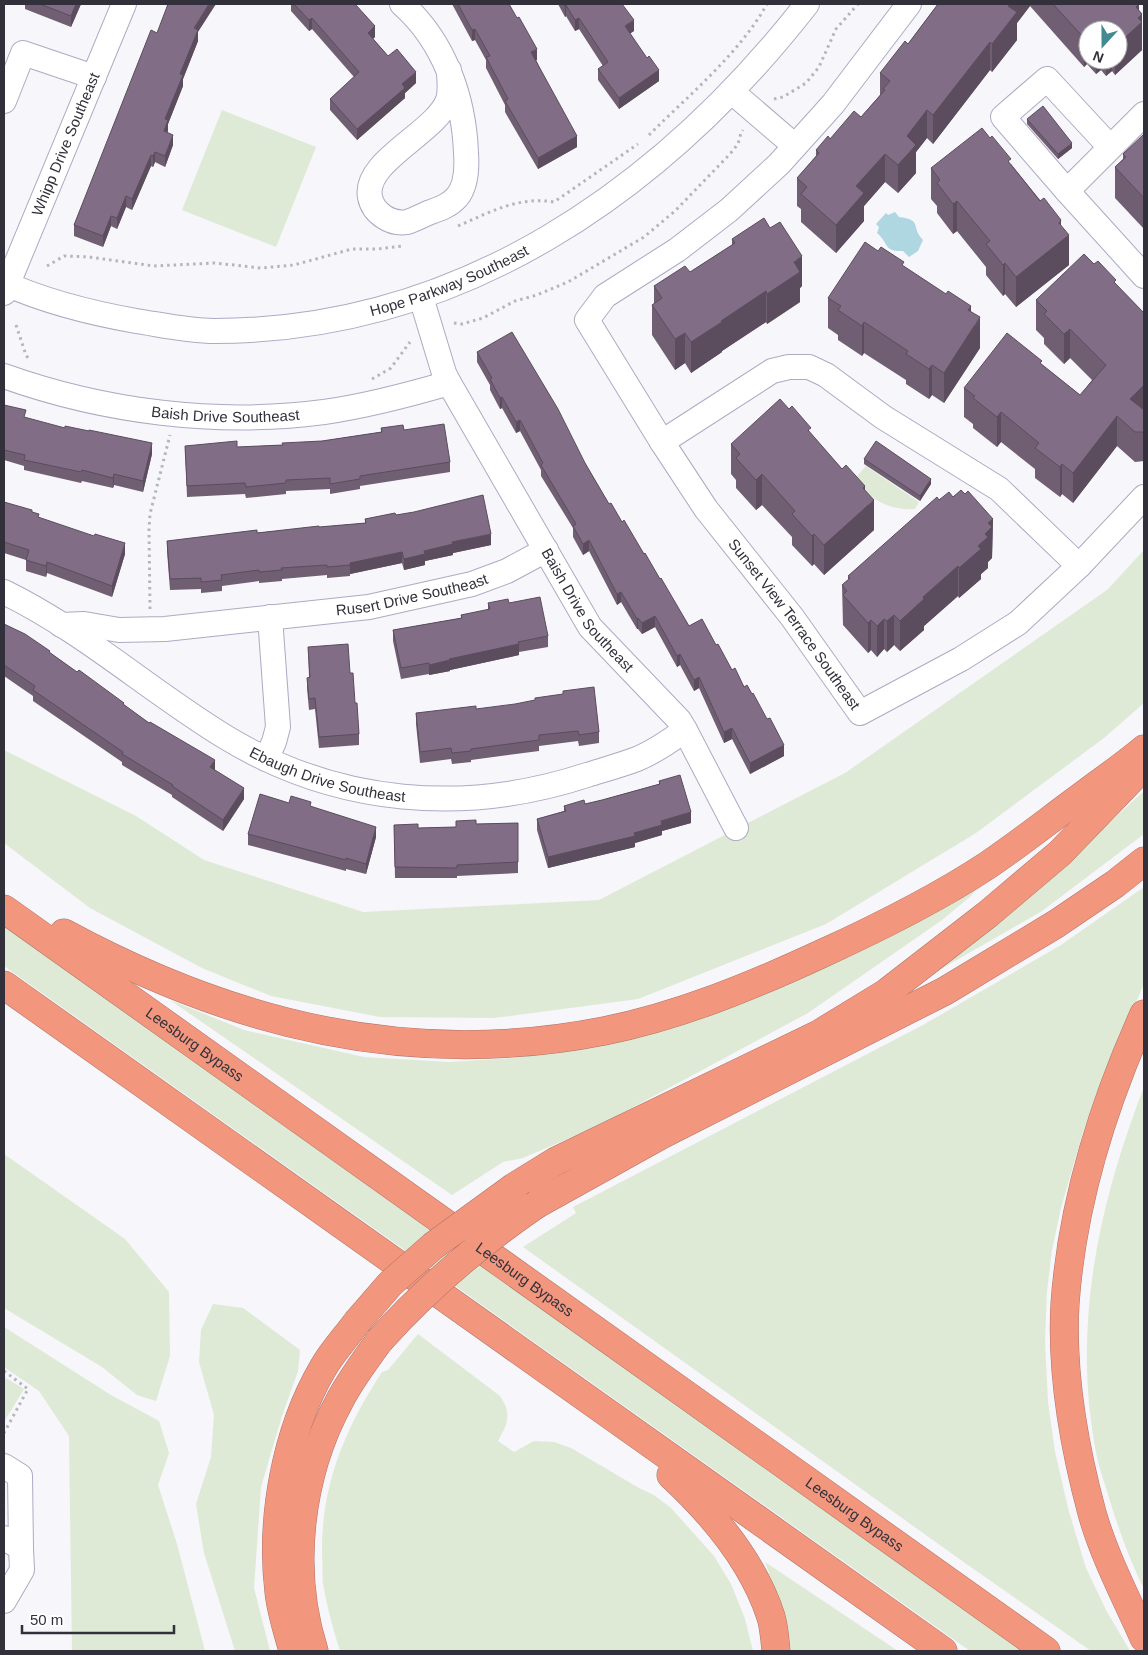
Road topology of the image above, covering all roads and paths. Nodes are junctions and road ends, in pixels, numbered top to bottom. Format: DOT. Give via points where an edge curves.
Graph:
graph roads {
  1 [pos="124,4"];
  2 [pos="402,4"];
  3 [pos="807,4"];
  4 [pos="858,4"];
  5 [pos="909,4"];
  6 [pos="449,70"];
  7 [pos="94,77"];
  8 [pos="732,92"];
  9 [pos="4,101"];
  10 [pos="759,114"];
  11 [pos="1144,114"];
  12 [pos="796,146"];
  13 [pos="1110,147"];
  14 [pos="1067,191"];
  15 [pos="1144,276"];
  16 [pos="5,287"];
  17 [pos="421,297"];
  18 [pos="454,323"];
  19 [pos="16,324"];
  20 [pos="410,342"];
  21 [pos="31,363"];
  22 [pos="4,376"];
  23 [pos="364,382"];
  24 [pos="449,383"];
  25 [pos="170,434"];
  26 [pos="662,442"];
  27 [pos="1144,497"];
  28 [pos="546,550"];
  29 [pos="1079,566"];
  30 [pos="4,592"];
  31 [pos="150,610"];
  32 [pos="270,617"];
  33 [pos="61,625"];
  34 [pos="686,730"];
  35 [pos="1144,749"];
  36 [pos="266,759"];
  37 [pos="1144,766"];
  38 [pos="736,828"];
  39 [pos="1144,861"];
  40 [pos="4,900"];
  41 [pos="4,909"];
  42 [pos="4,985"];
  43 [pos="1144,1014"];
  44 [pos="526,1355"];
  45 [pos="4,1371"];
  46 [pos="4,1433"];
  47 [pos="4,1466"];
  48 [pos="13,1543"];
  49 [pos="4,1601"];
  50 [pos="1144,1638"];
  51 [pos="293,1651"];
  52 [pos="314,1651"];
  53 [pos="776,1651"];
  54 [pos="942,1651"];
  55 [pos="1046,1651"];
  1 -- 7 [label="street, Whipp Drive Southeast"];
  2 -- 6 [label="street" via="429,34"];
  3 -- 8 [label="street, Hope Parkway Southeast"];
  4 -- 10 [label="path" via="836,29 818,67 806,83 774,99"];
  5 -- 12 [label="street, Sunset View Terrace Southeast" via="834,104"];
  6 -- 6 [label="street" via="465,132 464,182 458,196 446,206 406,222 393,222 374,207 370,183 377,170 441,114 448,100"];
  7 -- 9 [label="street" via="23,53"];
  7 -- 16 [label="street, Whipp Drive Southeast"];
  8 -- 10 [label="street"];
  8 -- 17 [label="street, Hope Parkway Southeast" via="629,184 572,223 474,277"];
  10 -- 12 [label="street"];
  10 -- 18 [label="path" via="741,133 730,154 676,211 644,237 568,282 483,318"];
  11 -- 13 [label="street"];
  12 -- 26 [label="street, Sunset View Terrace Southeast" via="722,216 677,250 605,296 587,320"];
  13 -- 14 [label="street"];
  13 -- 14 [label="street" via="1047,79 1003,117"];
  14 -- 15 [label="street"];
  16 -- 17 [label="street, Hope Parkway Southeast" via="86,312 213,331 275,328 334,319"];
  17 -- 24 [label="street, Baish Drive Southeast"];
  19 -- 21 [label="path"];
  20 -- 23 [label="path" via="391,368"];
  22 -- 24 [label="street, Baish Drive Southeast" via="91,401 150,411 259,417 374,404"];
  24 -- 28 [label="street, Baish Drive Southeast"];
  25 -- 31 [label="path" via="150,514"];
  26 -- 29 [label="street" via="772,371 809,367 999,489"];
  26 -- 29 [label="street, Sunset View Terrace Southeast" via="706,509 792,617 860,712 961,658 1018,623"];
  27 -- 29 [label="street, Sunset View Terrace Southeast"];
  28 -- 32 [label="street, Rusert Drive Southeast" via="507,571 444,592 369,607"];
  28 -- 34 [label="street, Baish Drive Southeast" via="590,627"];
  30 -- 33 [label="street, Ebaugh Drive Southeast"];
  32 -- 33 [label="street, Rusert Drive Southeast" via="165,629 119,630 84,624"];
  32 -- 36 [label="street" via="278,727"];
  33 -- 36 [label="street, Ebaugh Drive Southeast" via="227,738"];
  34 -- 36 [label="street, Ebaugh Drive Southeast" via="638,759 541,789 493,797 393,797 306,776"];
  34 -- 38 [label="street, Baish Drive Southeast"];
  35 -- 40 [label="highway" via="987,865 857,938 702,1003 642,1021 569,1037 507,1044 444,1044 382,1040 308,1028 248,1012 148,974"];
  37 -- 51 [label="highway, bridge" via="1060,853 886,993 819,1034 556,1162 514,1187 433,1246 390,1284 324,1366 293,1435 276,1552 278,1593"];
  39 -- 52 [label="highway, bridge" via="1056,924 945,991 661,1134 537,1204 501,1229 406,1311 380,1340 340,1400 313,1465 305,1498 300,1568 303,1602"];
  41 -- 55 [label="highway, Leesburg Bypass"];
  42 -- 44 [label="highway"];
  43 -- 50 [label="highway" via="1101,1125 1076,1217 1065,1305 1065,1354 1071,1413 1092,1513 1108,1562"];
  44 -- 53 [label="highway" via="642,1448 714,1518 759,1588 772,1618"];
  44 -- 54 [label="highway"];
  45 -- 46 [label="path" via="28,1389"];
  47 -- 48 [label="street" via="20,1476"];
  48 -- 49 [label="street" via="22,1570"];
}
